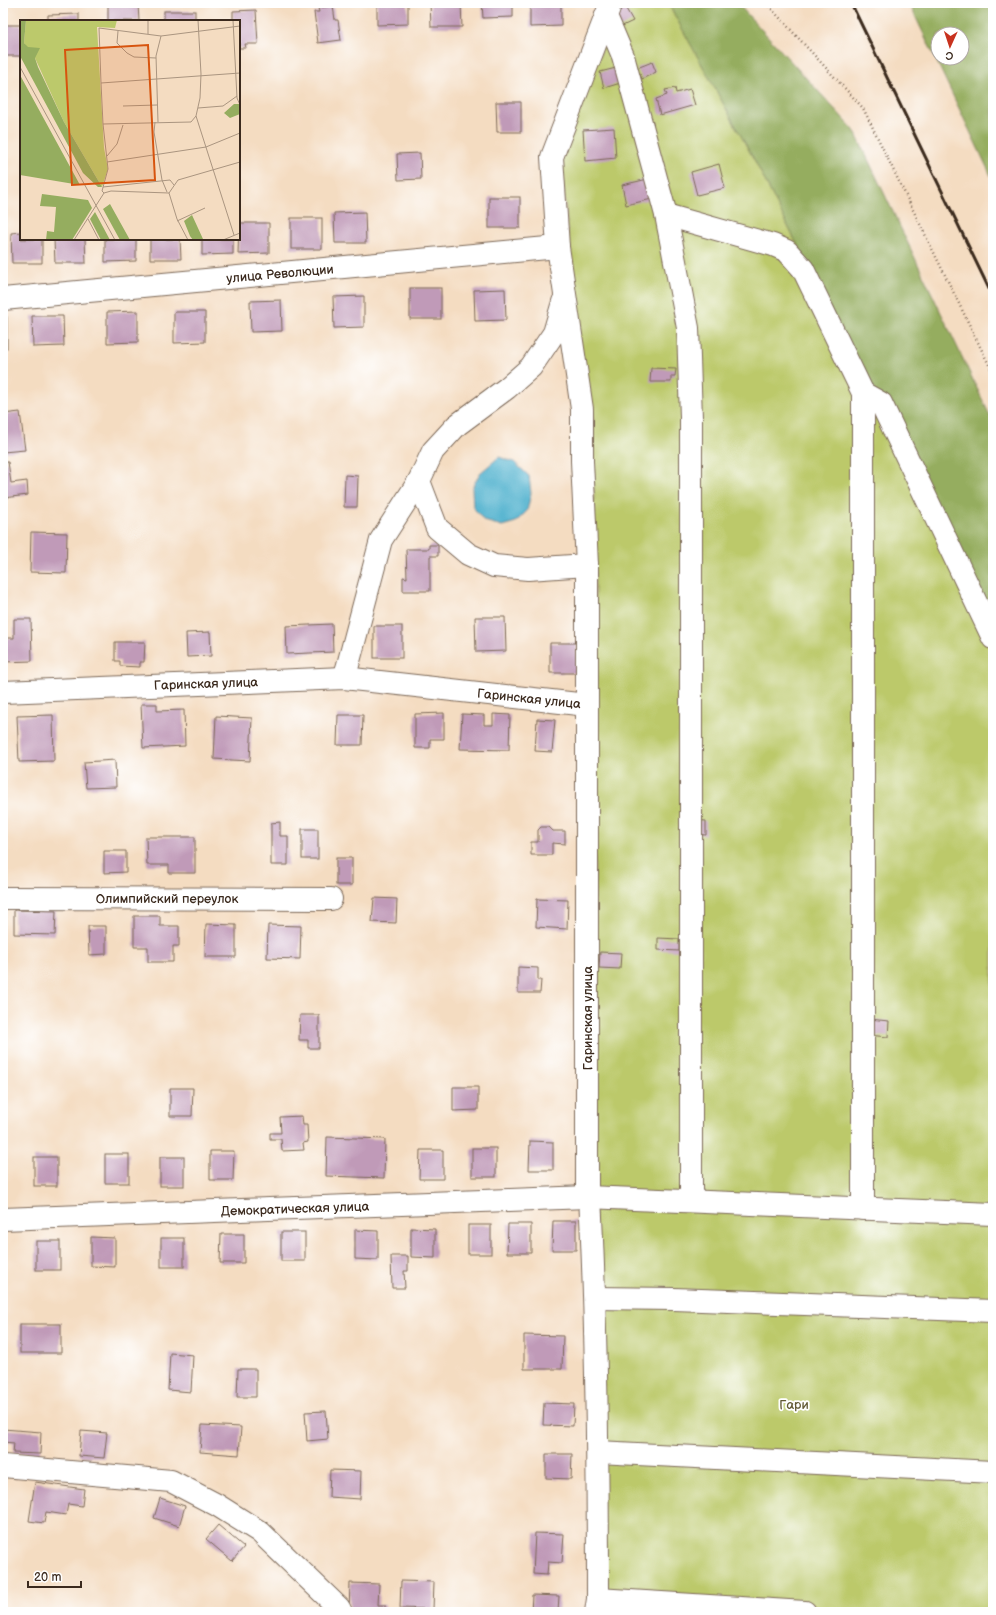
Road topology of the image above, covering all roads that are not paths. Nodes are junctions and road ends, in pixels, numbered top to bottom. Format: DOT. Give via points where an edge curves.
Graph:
graph roads {
  1 [pos="608,9"];
  2 [pos="666,215"];
  3 [pos="558,247"];
  4 [pos="565,295"];
  5 [pos="3,299"];
  6 [pos="863,393"];
  7 [pos="419,481"];
  8 [pos="587,565"];
  9 [pos="993,638"];
  10 [pos="344,678"];
  11 [pos="3,692"];
  12 [pos="587,705"];
  13 [pos="3,898"];
  14 [pos="331,899"];
  15 [pos="588,1197"];
  16 [pos="691,1201"];
  17 [pos="863,1209"];
  18 [pos="993,1214"];
  19 [pos="3,1219"];
  20 [pos="595,1298"];
  21 [pos="993,1311"];
  22 [pos="598,1452"];
  23 [pos="3,1466"];
  24 [pos="993,1472"];
  25 [pos="597,1605"];
  26 [pos="341,1612"];
  27 [pos="805,1612"];
  1 -- 2 [label="street"];
  1 -- 3 [label="street" via="552,157"];
  2 -- 6 [label="street" via="787,251 803,269"];
  2 -- 16 [label="street" via="688,328 691,418"];
  3 -- 4 [label="street"];
  3 -- 5 [label="street, улица Революции"];
  4 -- 7 [label="street" via="554,333 530,367 507,388 457,425 433,451"];
  4 -- 8 [label="street" via="582,409"];
  6 -- 9 [label="street" via="881,403"];
  6 -- 17 [label="street"];
  7 -- 8 [label="street" via="437,528 468,554 494,566 528,569"];
  7 -- 10 [label="street" via="381,540"];
  8 -- 12 [label="street"];
  10 -- 11 [label="street, Гаринская улица"];
  10 -- 12 [label="street, Гаринская улица"];
  12 -- 15 [label="street, Гаринская улица"];
  13 -- 14 [label="street, Олимпийский переулок"];
  15 -- 16 [label="street, Демократическая улица"];
  15 -- 19 [label="street, Демократическая улица"];
  15 -- 20 [label="street, Гаринская улица"];
  16 -- 17 [label="street, Демократическая улица"];
  17 -- 18 [label="street, Демократическая улица"];
  20 -- 21 [label="street" via="674,1298"];
  20 -- 22 [label="street, Гаринская улица"];
  22 -- 24 [label="street"];
  22 -- 25 [label="street, Гаринская улица"];
  23 -- 26 [label="street" via="171,1481 217,1505 260,1532"];
  25 -- 27 [label="street"];
}
